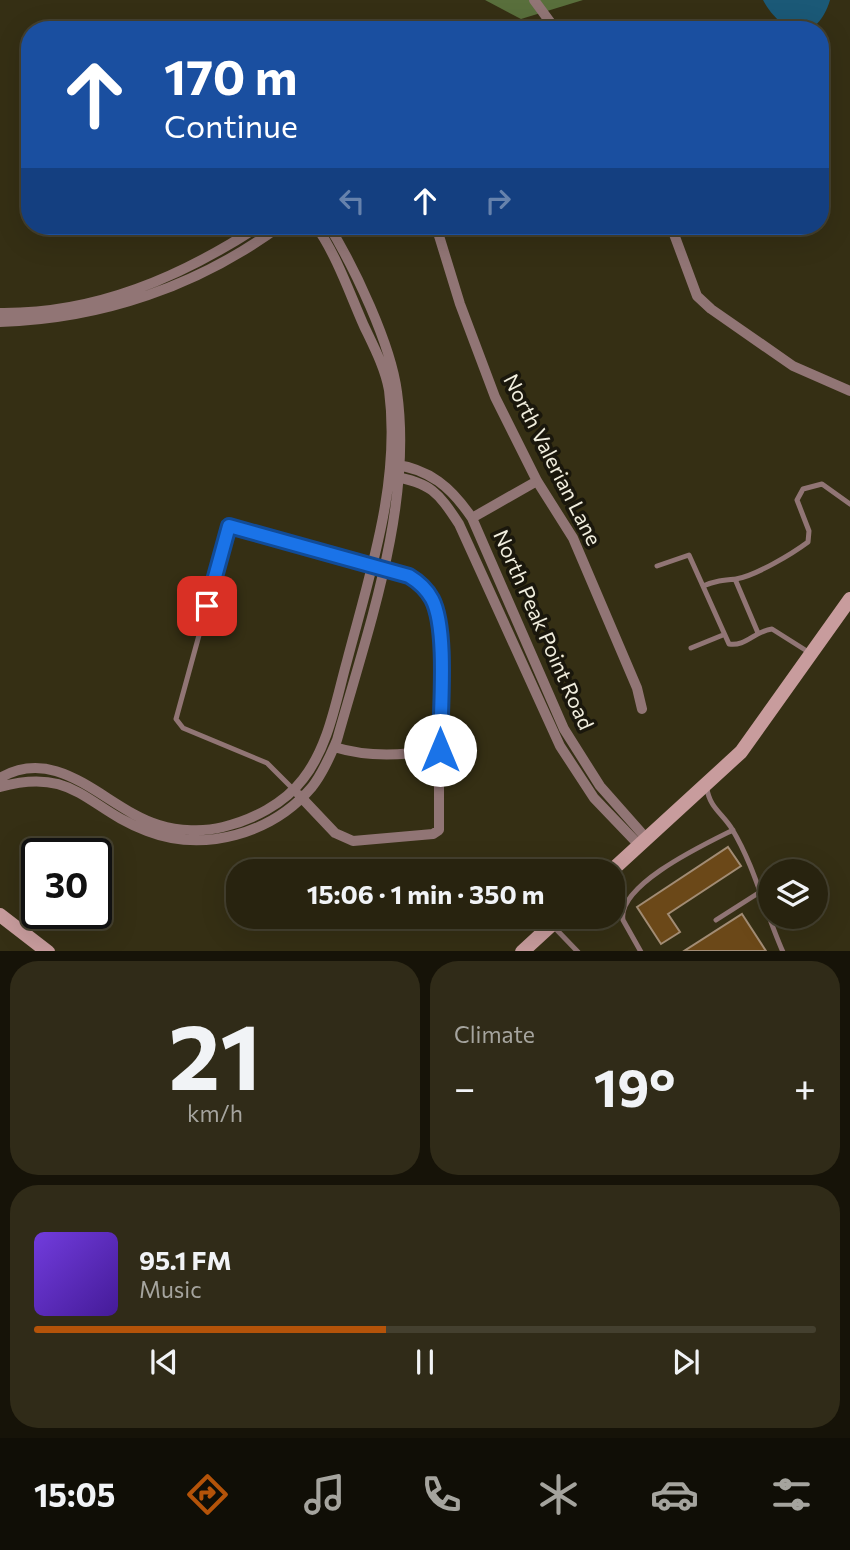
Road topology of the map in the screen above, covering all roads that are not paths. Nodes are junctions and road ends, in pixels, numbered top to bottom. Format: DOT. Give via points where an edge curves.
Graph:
graph roads {
  1 [pos="534,0"];
  2 [pos="549,21"];
  3 [pos="245,235"];
  4 [pos="267,235"];
  5 [pos="321,235"];
  6 [pos="334,235"];
  7 [pos="439,235"];
  8 [pos="674,235"];
  9 [pos="0,313"];
  10 [pos="0,322"];
  11 [pos="850,391"];
  12 [pos="393,464"];
  13 [pos="392,476"];
  14 [pos="537,481"];
  15 [pos="850,504"];
  16 [pos="472,518"];
  17 [pos="380,566"];
  18 [pos="657,566"];
  19 [pos="735,579"];
  20 [pos="703,586"];
  21 [pos="850,599"];
  22 [pos="758,633"];
  23 [pos="723,635"];
  24 [pos="691,648"];
  25 [pos="811,654"];
  26 [pos="642,709"];
  27 [pos="334,747"];
  28 [pos="440,750"];
  29 [pos="0,778"];
  30 [pos="706,784"];
  31 [pos="0,788"];
  32 [pos="298,793"];
  33 [pos="690,798"];
  34 [pos="708,801"];
  35 [pos="733,830"];
  36 [pos="643,841"];
  37 [pos="624,859"];
  38 [pos="758,887"];
  39 [pos="758,893"];
  40 [pos="0,915"];
  41 [pos="716,920"];
  42 [pos="547,929"];
  43 [pos="562,929"];
  44 [pos="774,929"];
  45 [pos="639,949"];
  46 [pos="48,951"];
  47 [pos="522,951"];
  48 [pos="578,951"];
  49 [pos="631,951"];
  50 [pos="783,951"];
  1 -- 2 [label="street"];
  3 -- 9 [label="street" via="153,285 79,305"];
  4 -- 10 [label="street" via="190,280 132,302 38,321"];
  5 -- 12 [label="street" via="383,368"];
  6 -- 12 [label="street" via="386,350 397,391"];
  7 -- 14 [label="street, North Valerian Lane" via="495,397"];
  8 -- 11 [label="street" via="697,296 711,309 793,366"];
  12 -- 13 [label="street"];
  12 -- 16 [label="street, North Peak Point Road" via="444,483"];
  13 -- 17 [label="street"];
  13 -- 36 [label="street, North Peak Point Road" via="426,484 444,500 560,746 594,798"];
  14 -- 16 [label="street"];
  14 -- 26 [label="street, North Valerian Lane" via="573,538"];
  15 -- 19 [label="lane" via="822,484 803,489 797,500 809,531 807,542 776,562"];
  16 -- 36 [label="street, North Peak Point Road" via="564,729"];
  17 -- 27 [label="street"];
  17 -- 28 [label="street" via="423,585 433,601 439,624"];
  17 -- 32 [label="street" via="327,731"];
  17 -- 32 [label="lane" via="229,526 176,719 183,728 267,763"];
  18 -- 20 [label="lane" via="689,555"];
  19 -- 20 [label="lane" via="721,578"];
  19 -- 22 [label="lane"];
  20 -- 23 [label="lane"];
  21 -- 25 [label="street"];
  22 -- 23 [label="lane" via="733,646"];
  22 -- 25 [label="lane" via="776,630"];
  23 -- 24 [label="lane"];
  25 -- 30 [label="street" via="741,752"];
  27 -- 28 [label="street" via="360,755 391,756"];
  27 -- 32 [label="street" via="313,786"];
  28 -- 32 [label="street" via="440,822 433,834 353,841 335,833"];
  29 -- 32 [label="street" via="33,769 61,773 80,779 149,821 194,830 245,821"];
  30 -- 33 [label="street"];
  30 -- 34 [label="lane"];
  31 -- 32 [label="street" via="47,781 70,786 132,825 185,840 225,838 250,831 272,821"];
  33 -- 34 [label="lane"];
  33 -- 36 [label="street"];
  34 -- 35 [label="lane"];
  35 -- 38 [label="lane"];
  35 -- 45 [label="lane" via="652,875 632,897 622,916"];
  36 -- 37 [label="street"];
  39 -- 41 [label="lane"];
  40 -- 46 [label="street"];
  42 -- 47 [label="street"];
  43 -- 48 [label="lane"];
  44 -- 50 [label="lane"];
  45 -- 49 [label="lane"];
}
